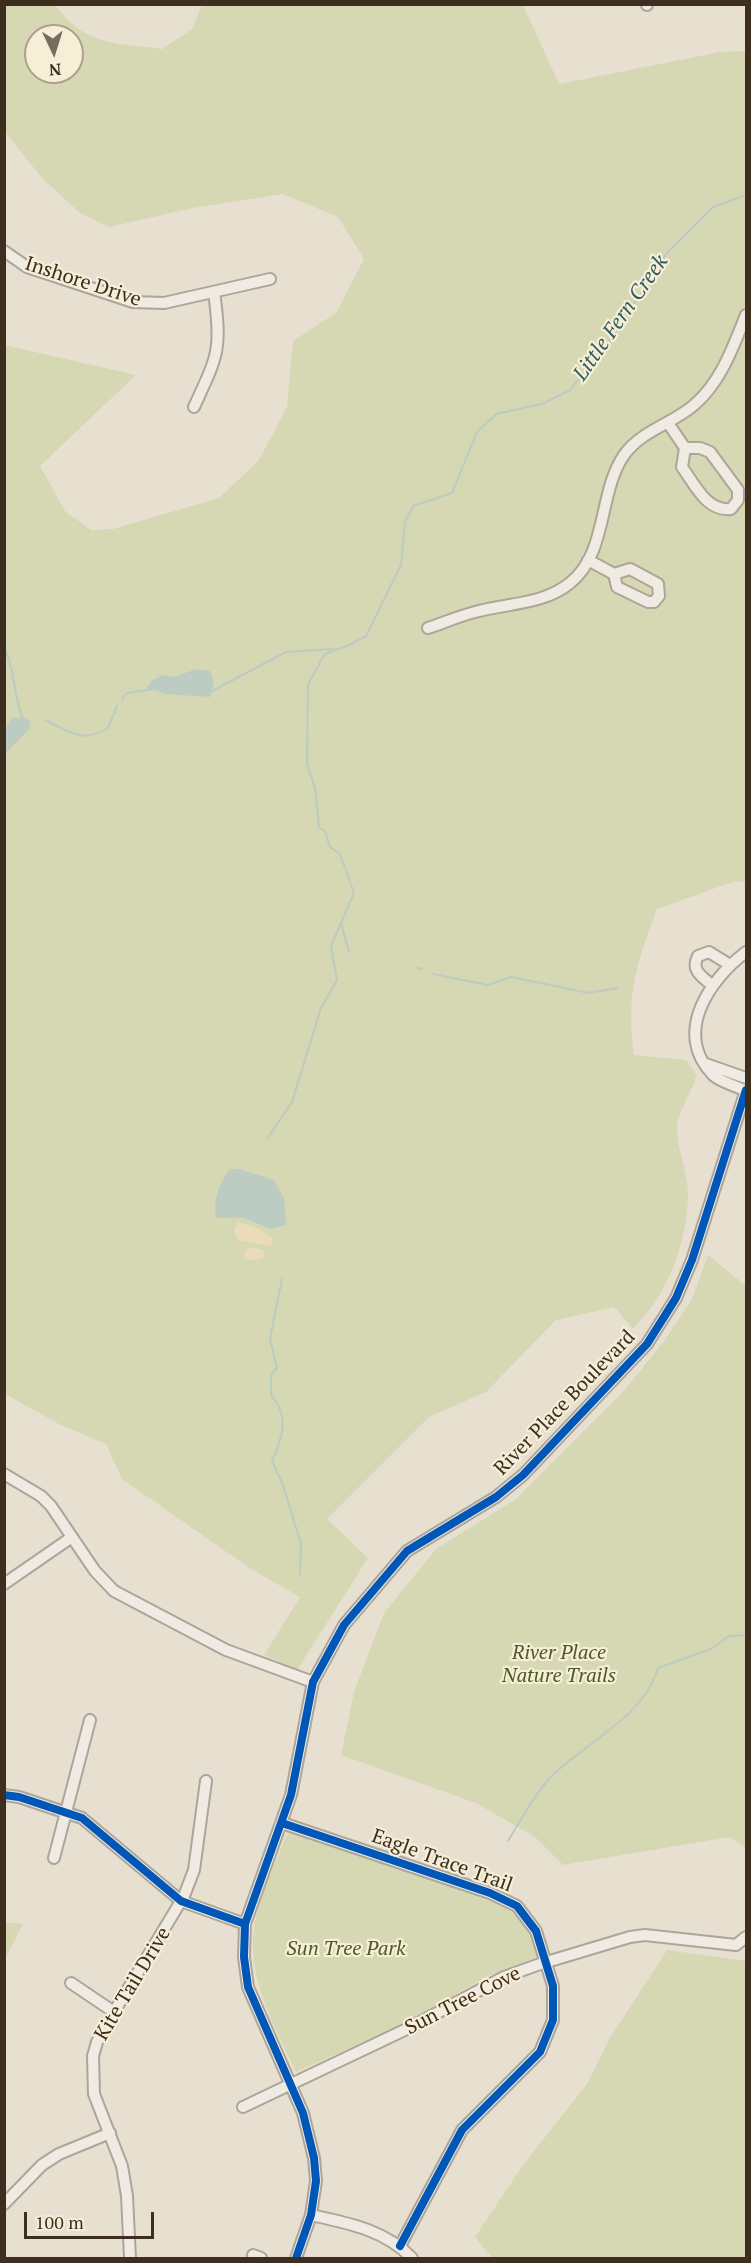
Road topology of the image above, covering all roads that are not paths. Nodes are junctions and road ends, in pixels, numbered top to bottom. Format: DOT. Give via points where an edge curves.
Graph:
graph roads {
  1 [pos="4,251"];
  2 [pos="270,279"];
  3 [pos="214,292"];
  4 [pos="747,315"];
  5 [pos="194,407"];
  6 [pos="668,423"];
  7 [pos="685,448"];
  8 [pos="588,560"];
  9 [pos="614,574"];
  10 [pos="428,628"];
  11 [pos="747,952"];
  12 [pos="730,965"];
  13 [pos="713,986"];
  14 [pos="706,1064"];
  15 [pos="747,1077"];
  16 [pos="746,1090"];
  17 [pos="4,1474"];
  18 [pos="72,1537"];
  19 [pos="4,1584"];
  20 [pos="313,1682"];
  21 [pos="90,1720"];
  22 [pos="206,1781"];
  23 [pos="4,1795"];
  24 [pos="66,1811"];
  25 [pos="282,1823"];
  26 [pos="54,1858"];
  27 [pos="181,1901"];
  28 [pos="245,1924"];
  29 [pos="747,1937"];
  30 [pos="548,1962"];
  31 [pos="70,1983"];
  32 [pos="114,2012"];
  33 [pos="291,2085"];
  34 [pos="243,2107"];
  35 [pos="110,2133"];
  36 [pos="4,2204"];
  37 [pos="311,2215"];
  38 [pos="400,2246"];
  39 [pos="130,2259"];
  40 [pos="296,2259"];
  41 [pos="412,2259"];
  1 -- 3 [label="street, Inshore Drive" via="27,267 133,302 164,303"];
  2 -- 3 [label="street, Inshore Drive"];
  3 -- 5 [label="street" via="218,353"];
  4 -- 6 [label="street" via="710,388"];
  6 -- 7 [label="street"];
  6 -- 8 [label="street" via="643,436 625,455"];
  7 -- 7 [label="street" via="682,466 696,486 712,507 731,509 738,500 738,490 710,452"];
  8 -- 9 [label="street"];
  8 -- 10 [label="street" via="572,582 542,599 473,612"];
  11 -- 12 [label="street"];
  12 -- 13 [label="street"];
  12 -- 13 [label="street" via="709,952 698,956 698,974"];
  13 -- 14 [label="street" via="699,1010 695,1034"];
  14 -- 15 [label="street"];
  14 -- 16 [label="street" via="713,1076"];
  16 -- 20 [label="street, River Place Boulevard" via="692,1260 676,1298 647,1344 523,1475 496,1497 407,1551 344,1624"];
  17 -- 18 [label="street" via="46,1501"];
  18 -- 19 [label="street"];
  18 -- 20 [label="street" via="95,1572 124,1597 226,1650"];
  20 -- 25 [label="street, River Place Boulevard"];
  21 -- 24 [label="street"];
  22 -- 27 [label="street, Kite Tail Drive" via="194,1870"];
  23 -- 24 [label="street"];
  24 -- 26 [label="street"];
  24 -- 27 [label="street" via="82,1818"];
  25 -- 28 [label="street, River Place Boulevard"];
  25 -- 30 [label="street, Eagle Trace Trail" via="490,1893 517,1906 536,1931"];
  27 -- 28 [label="street"];
  27 -- 32 [label="street, Kite Tail Drive"];
  28 -- 33 [label="street, River Place Boulevard" via="248,1987"];
  29 -- 30 [label="street, Sun Tree Cove" via="735,1945 659,1936 630,1937"];
  30 -- 33 [label="street, Sun Tree Cove" via="504,1977"];
  30 -- 38 [label="street, Eagle Trace Trail" via="555,2006 548,2037 525,2068 462,2130"];
  31 -- 32 [label="street"];
  32 -- 35 [label="street, Kite Tail Drive" via="97,2042 91,2071 94,2094"];
  33 -- 34 [label="street, Sun Tree Cove"];
  33 -- 37 [label="street, River Place Boulevard" via="303,2113 314,2158 316,2181"];
  35 -- 36 [label="street" via="42,2165"];
  35 -- 39 [label="street, Kite Tail Drive" via="119,2151 127,2196"];
  37 -- 38 [label="street" via="355,2225"];
  37 -- 40 [label="street, River Place Boulevard"];
  38 -- 41 [label="street"];
}
